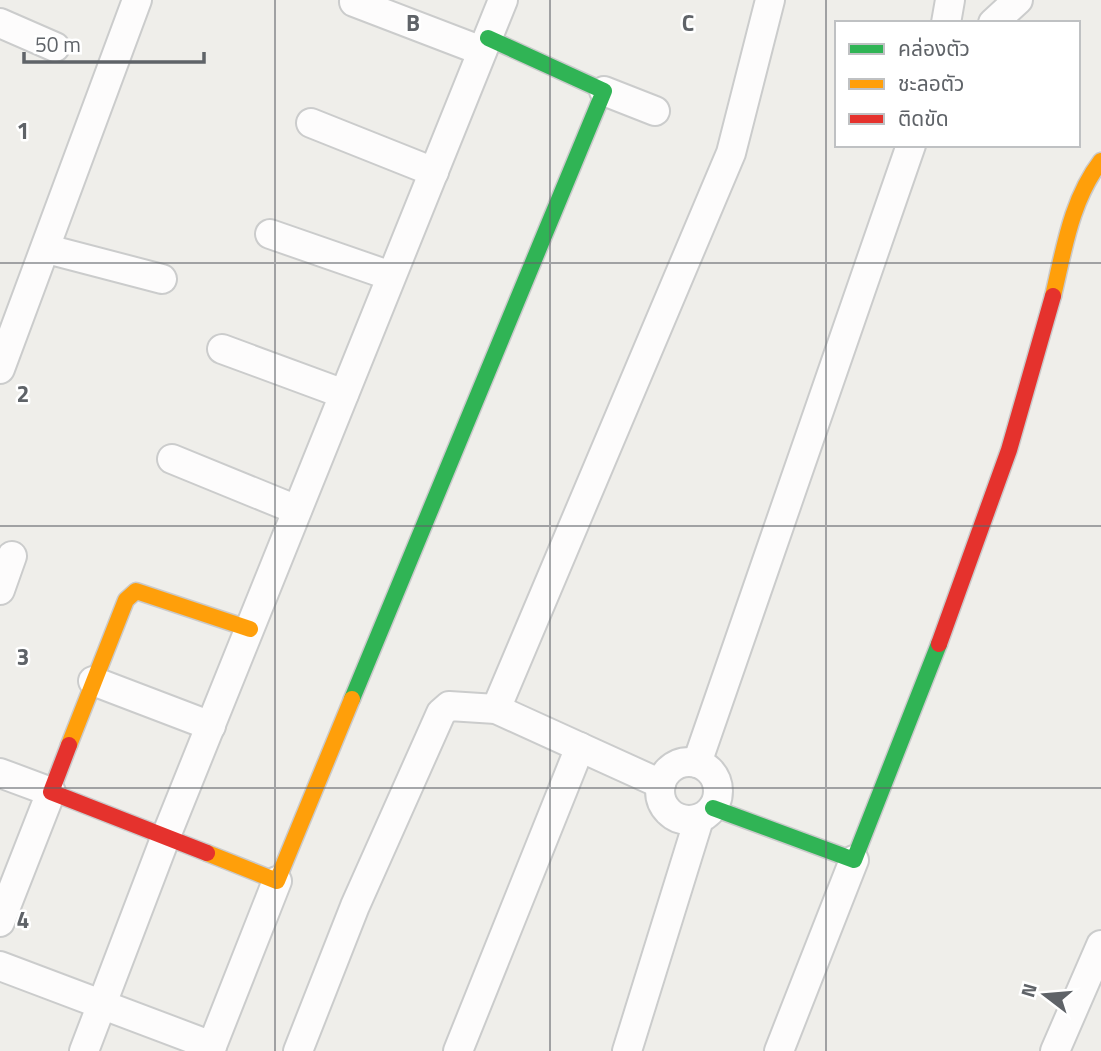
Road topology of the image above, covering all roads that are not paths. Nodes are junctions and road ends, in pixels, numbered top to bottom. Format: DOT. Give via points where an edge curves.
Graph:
graph roads {
  1 [pos="137,0"];
  2 [pos="503,0"];
  3 [pos="770,0"];
  4 [pos="950,0"];
  5 [pos="1018,0"];
  6 [pos="354,2"];
  7 [pos="946,21"];
  8 [pos="995,21"];
  9 [pos="0,23"];
  10 [pos="485,45"];
  11 [pos="55,47"];
  12 [pos="604,91"];
  13 [pos="655,111"];
  14 [pos="311,123"];
  15 [pos="910,147"];
  16 [pos="1101,160"];
  17 [pos="433,172"];
  18 [pos="270,234"];
  19 [pos="47,249"];
  20 [pos="391,276"];
  21 [pos="162,279"];
  22 [pos="222,349"];
  23 [pos="0,369"];
  24 [pos="344,394"];
  25 [pos="172,458"];
  26 [pos="297,510"];
  27 [pos="12,556"];
  28 [pos="0,590"];
  29 [pos="250,629"];
  30 [pos="93,681"];
  31 [pos="496,709"];
  32 [pos="211,726"];
  33 [pos="580,747"];
  34 [pos="697,763"];
  35 [pos="0,773"];
  36 [pos="661,783"];
  37 [pos="51,792"];
  38 [pos="706,813"];
  39 [pos="166,836"];
  40 [pos="854,860"];
  41 [pos="277,881"];
  42 [pos="0,922"];
  43 [pos="1101,945"];
  44 [pos="0,966"];
  45 [pos="101,1005"];
  46 [pos="211,1049"];
  47 [pos="83,1051"];
  48 [pos="298,1051"];
  49 [pos="458,1051"];
  50 [pos="627,1051"];
  51 [pos="779,1051"];
  52 [pos="1055,1051"];
  1 -- 19 [label="street"];
  2 -- 10 [label="street"];
  3 -- 31 [label="street" via="731,153"];
  4 -- 7 [label="street"];
  5 -- 8 [label="street"];
  6 -- 10 [label="street"];
  9 -- 11 [label="street"];
  10 -- 12 [label="street"];
  10 -- 17 [label="street"];
  12 -- 13 [label="street"];
  12 -- 41 [label="street"];
  14 -- 17 [label="street"];
  15 -- 34 [label="street"];
  16 -- 40 [label="street" via="1079,197 1037,359 971,555"];
  17 -- 20 [label="street"];
  18 -- 20 [label="street"];
  19 -- 21 [label="street"];
  19 -- 23 [label="street"];
  20 -- 24 [label="street"];
  22 -- 24 [label="street"];
  24 -- 26 [label="street"];
  25 -- 26 [label="street"];
  26 -- 29 [label="street"];
  27 -- 28 [label="street"];
  29 -- 30 [label="street" via="136,591 126,600"];
  29 -- 32 [label="street"];
  30 -- 32 [label="street"];
  30 -- 37 [label="street"];
  31 -- 33 [label="street"];
  31 -- 48 [label="street" via="461,704 441,713 355,906"];
  32 -- 39 [label="street"];
  33 -- 36 [label="street"];
  33 -- 49 [label="street"];
  34 -- 36 [label="street" via="679,764"];
  34 -- 38 [label="street" via="716,781 716,799"];
  35 -- 37 [label="street"];
  36 -- 38 [label="street" via="661,802 681,820"];
  37 -- 39 [label="street"];
  37 -- 42 [label="street"];
  38 -- 40 [label="street"];
  38 -- 50 [label="street"];
  39 -- 41 [label="street"];
  39 -- 45 [label="street"];
  40 -- 51 [label="street"];
  41 -- 46 [label="street"];
  43 -- 52 [label="street"];
  44 -- 45 [label="street"];
  45 -- 46 [label="street"];
  45 -- 47 [label="street"];
}
